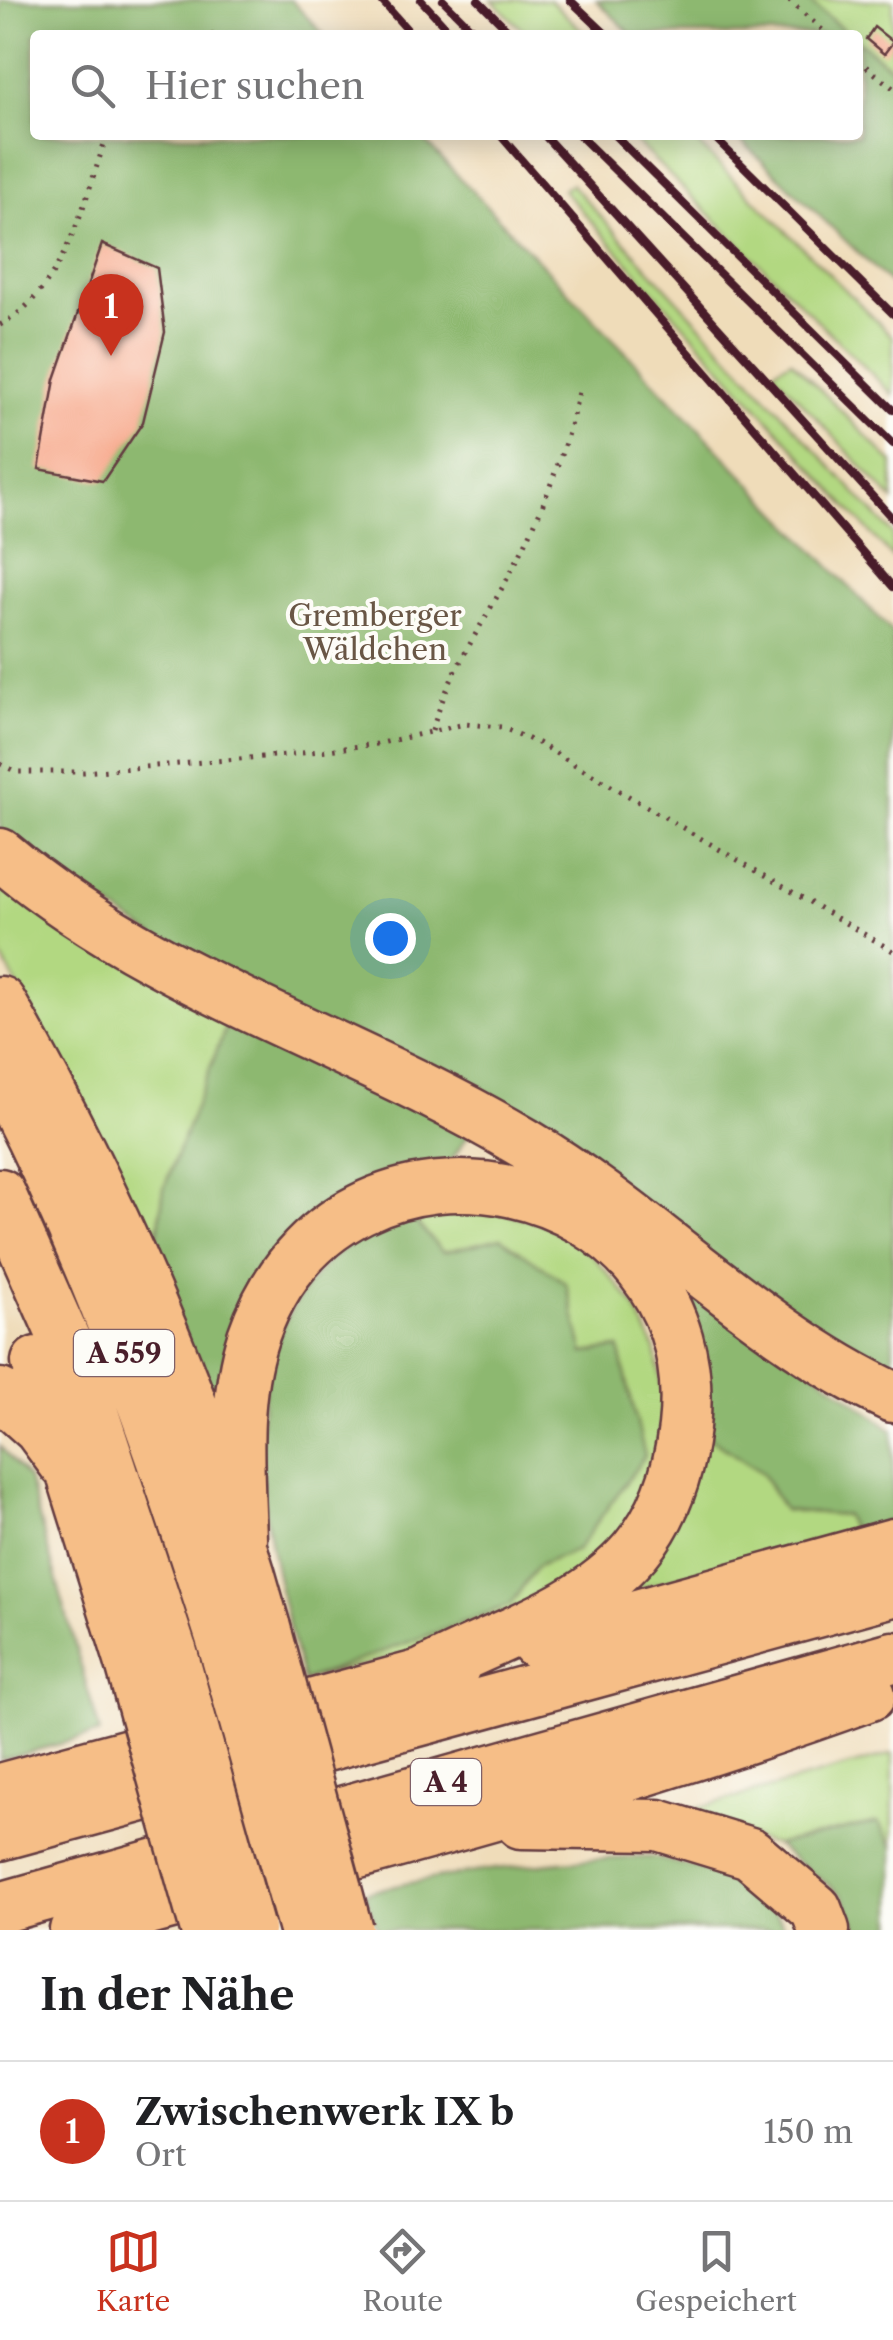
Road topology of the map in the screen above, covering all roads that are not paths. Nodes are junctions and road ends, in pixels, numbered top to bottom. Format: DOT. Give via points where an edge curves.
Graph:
graph roads {
  1 [pos="0,854"];
  2 [pos="0,1002"];
  3 [pos="0,1076"];
  4 [pos="0,1194"];
  5 [pos="0,1274"];
  6 [pos="0,1394"];
  7 [pos="893,1397"];
  8 [pos="77,1481"];
  9 [pos="240,1539"];
  10 [pos="893,1544"];
  11 [pos="893,1591"];
  12 [pos="243,1634"];
  13 [pos="152,1658"];
  14 [pos="893,1658"];
  15 [pos="422,1675"];
  16 [pos="893,1686"];
  17 [pos="59,1771"];
  18 [pos="0,1776"];
  19 [pos="0,1789"];
  20 [pos="466,1823"];
  21 [pos="0,1835"];
  22 [pos="0,1908"];
  23 [pos="75,1930"];
  24 [pos="206,1930"];
  25 [pos="248,1930"];
  26 [pos="304,1930"];
  27 [pos="347,1930"];
  28 [pos="824,1930"];
  1 -- 7 [label="highway" via="104,932 184,977 526,1144 639,1220 780,1332"];
  2 -- 9 [label="highway" via="128,1255"];
  3 -- 12 [label="highway, A 559" via="78,1237 177,1498"];
  4 -- 13 [label="highway, A 559" via="81,1377"];
  5 -- 8 [label="highway" via="50,1392"];
  6 -- 8 [label="highway" via="39,1429"];
  8 -- 13 [label="highway"];
  9 -- 12 [label="highway"];
  9 -- 15 [label="highway" via="242,1386 253,1338 273,1291 307,1248 348,1215 396,1194 447,1184 502,1188 554,1204 598,1228 663,1302 682,1357 680,1458 665,1504 634,1551 587,1593"];
  10 -- 15 [label="highway"];
  11 -- 21 [label="highway, A 4"];
  12 -- 26 [label="highway, A 559, bridge"];
  12 -- 27 [label="highway, bridge"];
  13 -- 24 [label="highway, bridge"];
  13 -- 25 [label="highway, A 559, bridge"];
  14 -- 22 [label="highway, A 4"];
  15 -- 17 [label="highway"];
  16 -- 20 [label="highway, A 4" via="757,1736"];
  17 -- 18 [label="highway"];
  17 -- 19 [label="highway"];
  20 -- 23 [label="highway"];
  20 -- 28 [label="highway" via="658,1826 750,1853 816,1910"];
}
